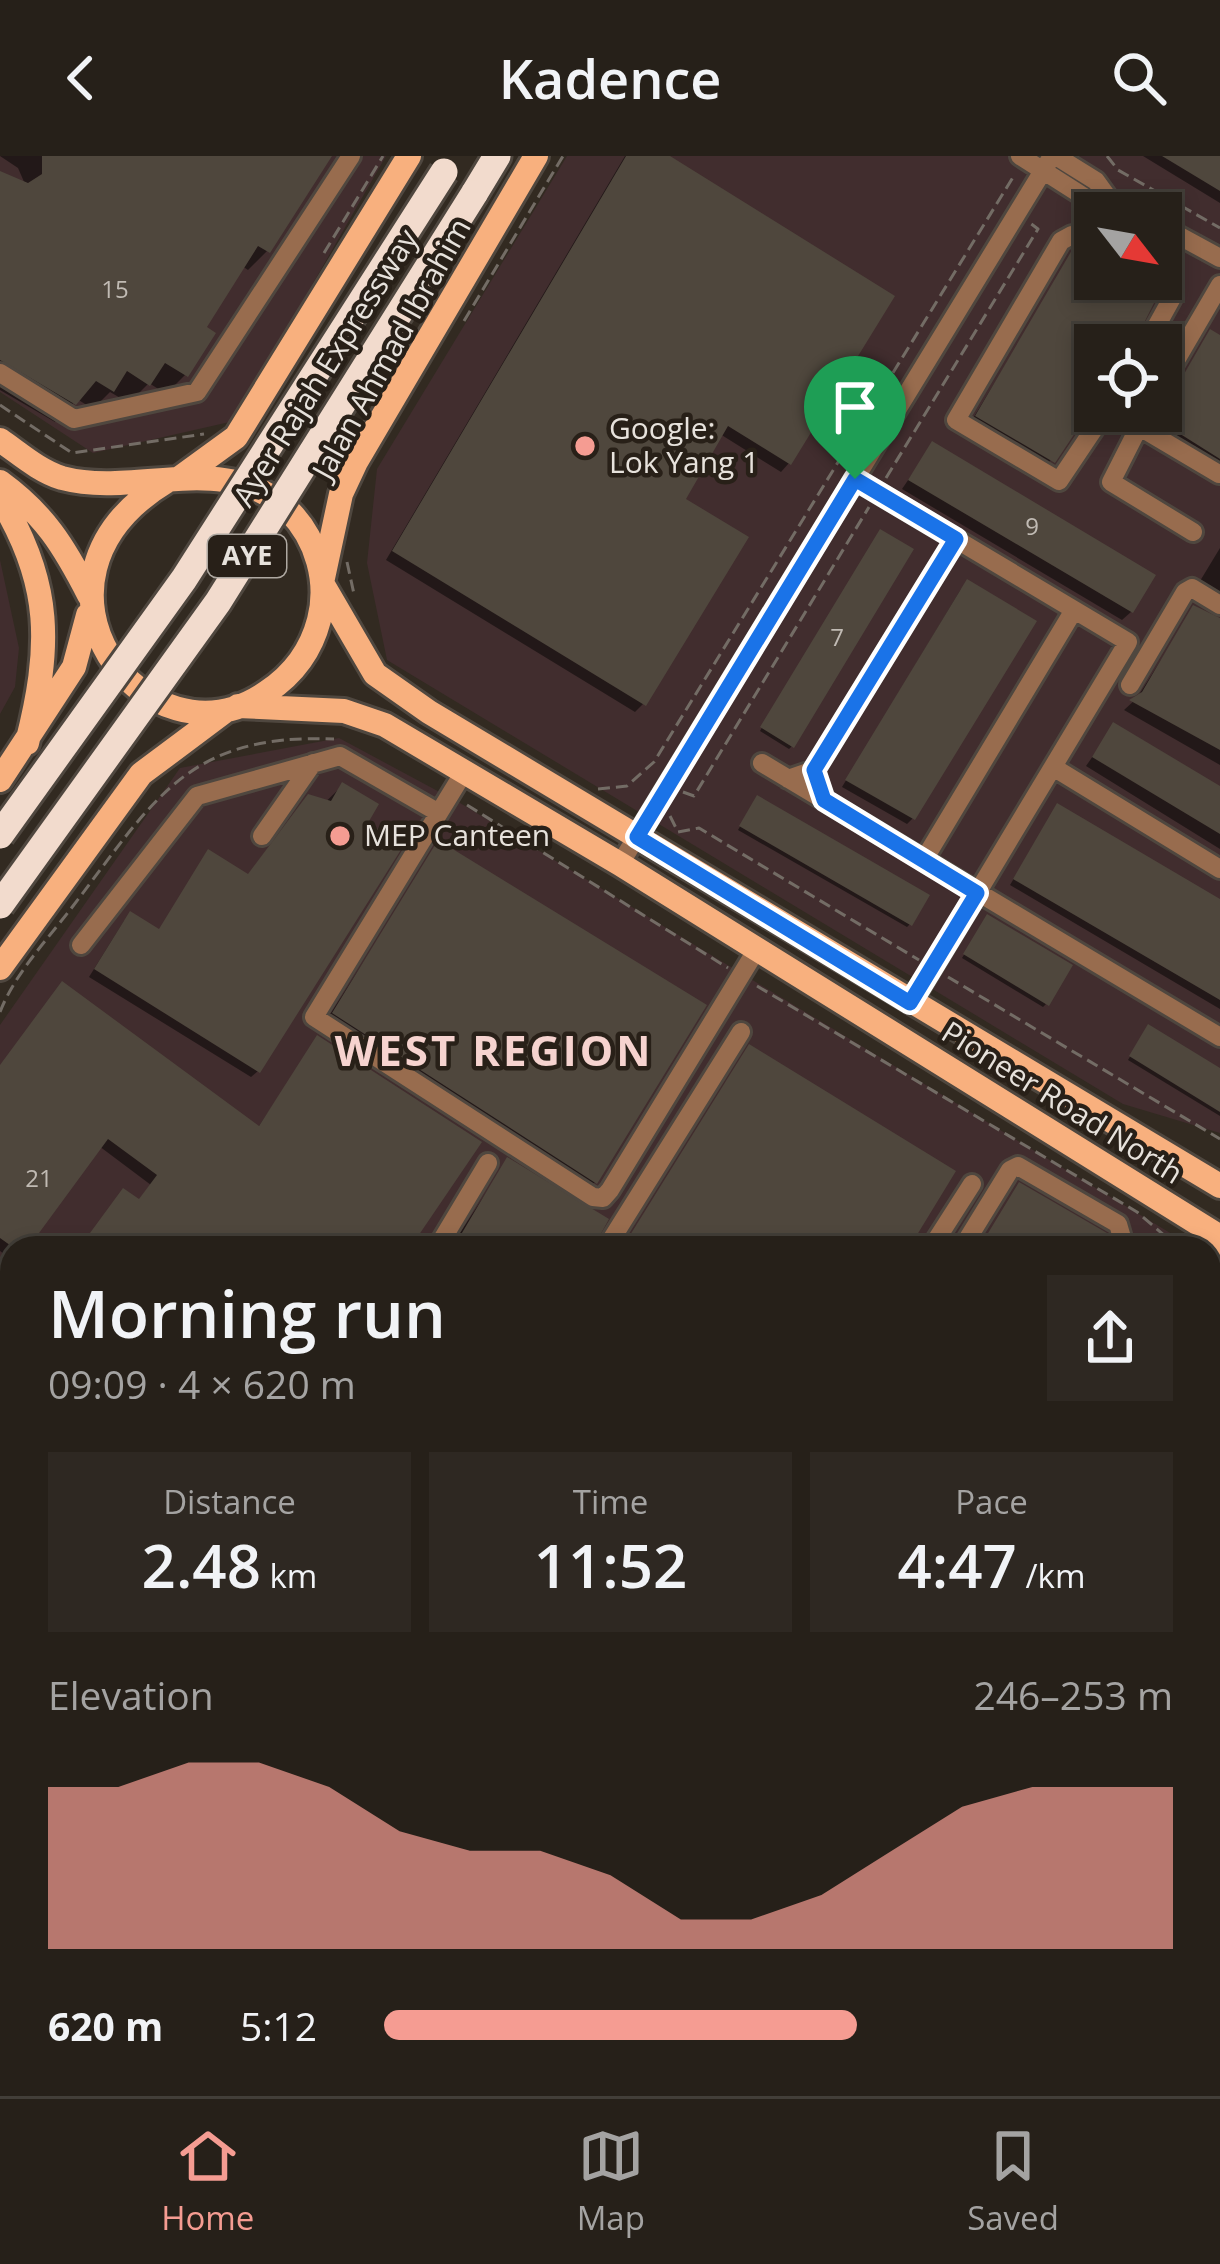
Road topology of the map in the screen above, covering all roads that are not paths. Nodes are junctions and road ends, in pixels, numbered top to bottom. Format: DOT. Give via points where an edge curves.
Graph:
graph roads {
  1 [pos="351,156"];
  2 [pos="497,156"];
  3 [pos="536,156"];
  4 [pos="1021,157"];
  5 [pos="1050,161"];
  6 [pos="403,162"];
  7 [pos="449,164"];
  8 [pos="1104,192"];
  9 [pos="1074,236"];
  10 [pos="1182,237"];
  11 [pos="1220,258"];
  12 [pos="1220,285"];
  13 [pos="1211,320"];
  14 [pos="1182,358"];
  15 [pos="0,373"];
  16 [pos="1092,432"];
  17 [pos="1135,432"];
  18 [pos="1161,432"];
  19 [pos="0,440"];
  20 [pos="1219,474"];
  21 [pos="855,479"];
  22 [pos="171,481"];
  23 [pos="0,482"];
  24 [pos="0,498"];
  25 [pos="1193,532"];
  26 [pos="956,539"];
  27 [pos="322,581"];
  28 [pos="90,599"];
  29 [pos="1220,605"];
  30 [pos="1074,610"];
  31 [pos="1130,685"];
  32 [pos="234,707"];
  33 [pos="27,742"];
  34 [pos="313,763"];
  35 [pos="762,763"];
  36 [pos="1053,767"];
  37 [pos="814,770"];
  38 [pos="464,772"];
  39 [pos="788,778"];
  40 [pos="0,780"];
  41 [pos="824,800"];
  42 [pos="439,813"];
  43 [pos="0,835"];
  44 [pos="262,836"];
  45 [pos="637,837"];
  46 [pos="925,858"];
  47 [pos="620,864"];
  48 [pos="1220,869"];
  49 [pos="977,893"];
  50 [pos="0,905"];
  51 [pos="81,944"];
  52 [pos="757,949"];
  53 [pos="0,968"];
  54 [pos="910,1003"];
  55 [pos="741,1032"];
  56 [pos="1220,1037"];
  57 [pos="488,1163"];
  58 [pos="972,1184"];
  59 [pos="1220,1186"];
  60 [pos="1183,1214"];
  61 [pos="444,1236"];
  62 [pos="614,1236"];
  63 [pos="940,1236"];
  64 [pos="969,1236"];
  65 [pos="1122,1236"];
  66 [pos="1198,1236"];
  67 [pos="1218,1236"];
  1 -- 15 [label="street" via="196,392 74,419"];
  2 -- 50 [label="highway, Ayer Rajah Expressway / AYE, bridge" via="218,602"];
  3 -- 27 [label="main road, Jalan Ahmad Ibrahim" via="356,462"];
  4 -- 5 [label="street"];
  5 -- 8 [label="street"];
  5 -- 21 [label="street"];
  6 -- 22 [label="main road" via="236,436"];
  7 -- 43 [label="highway, Ayer Rajah Expressway / AYE, bridge" via="184,579"];
  9 -- 16 [label="street" via="1061,241 956,420 1060,482"];
  10 -- 11 [label="street"];
  12 -- 13 [label="street"];
  13 -- 14 [label="street"];
  17 -- 25 [label="street" via="1111,482"];
  18 -- 20 [label="street"];
  19 -- 22 [label="main road" via="60,477"];
  21 -- 26 [label="street"];
  21 -- 45 [label="street"];
  22 -- 27 [label="main road" via="225,478 272,496 306,533"];
  22 -- 28 [label="main road" via="111,526"];
  23 -- 28 [label="main road" via="59,535"];
  24 -- 33 [label="main road" via="33,566 43,613 47,652"];
  26 -- 30 [label="street"];
  26 -- 37 [label="street"];
  27 -- 32 [label="main road" via="315,636 302,661 283,682"];
  27 -- 45 [label="main road, Pioneer Road North" via="375,674"];
  28 -- 32 [label="main road" via="104,650 137,688 183,708"];
  28 -- 33 [label="main road" via="74,667"];
  29 -- 31 [label="street" via="1192,588 1185,592"];
  30 -- 36 [label="street" via="1128,642"];
  30 -- 46 [label="street"];
  32 -- 38 [label="main road, Pioneer Road North" via="344,711 385,725"];
  32 -- 53 [label="main road" via="141,774"];
  33 -- 40 [label="main road"];
  34 -- 42 [label="street" via="349,758"];
  34 -- 44 [label="street"];
  34 -- 51 [label="street" via="196,796"];
  35 -- 39 [label="street"];
  36 -- 48 [label="street"];
  36 -- 49 [label="street"];
  37 -- 39 [label="street"];
  37 -- 41 [label="street"];
  38 -- 42 [label="street"];
  38 -- 47 [label="main road, Pioneer Road North"];
  39 -- 41 [label="street"];
  41 -- 46 [label="street"];
  42 -- 52 [label="street" via="316,1021 593,1197 610,1190"];
  45 -- 47 [label="street"];
  45 -- 54 [label="main road, Pioneer Road North"];
  46 -- 49 [label="street"];
  47 -- 52 [label="main road, Pioneer Road North"];
  49 -- 54 [label="street"];
  49 -- 56 [label="street"];
  52 -- 60 [label="main road, Pioneer Road North"];
  54 -- 59 [label="main road, Pioneer Road North"];
  55 -- 62 [label="street"];
  57 -- 61 [label="street"];
  58 -- 63 [label="street"];
  60 -- 66 [label="main road"];
  60 -- 67 [label="main road, Pioneer Road North"];
  64 -- 65 [label="street" via="1018,1166 1118,1224"];
}
